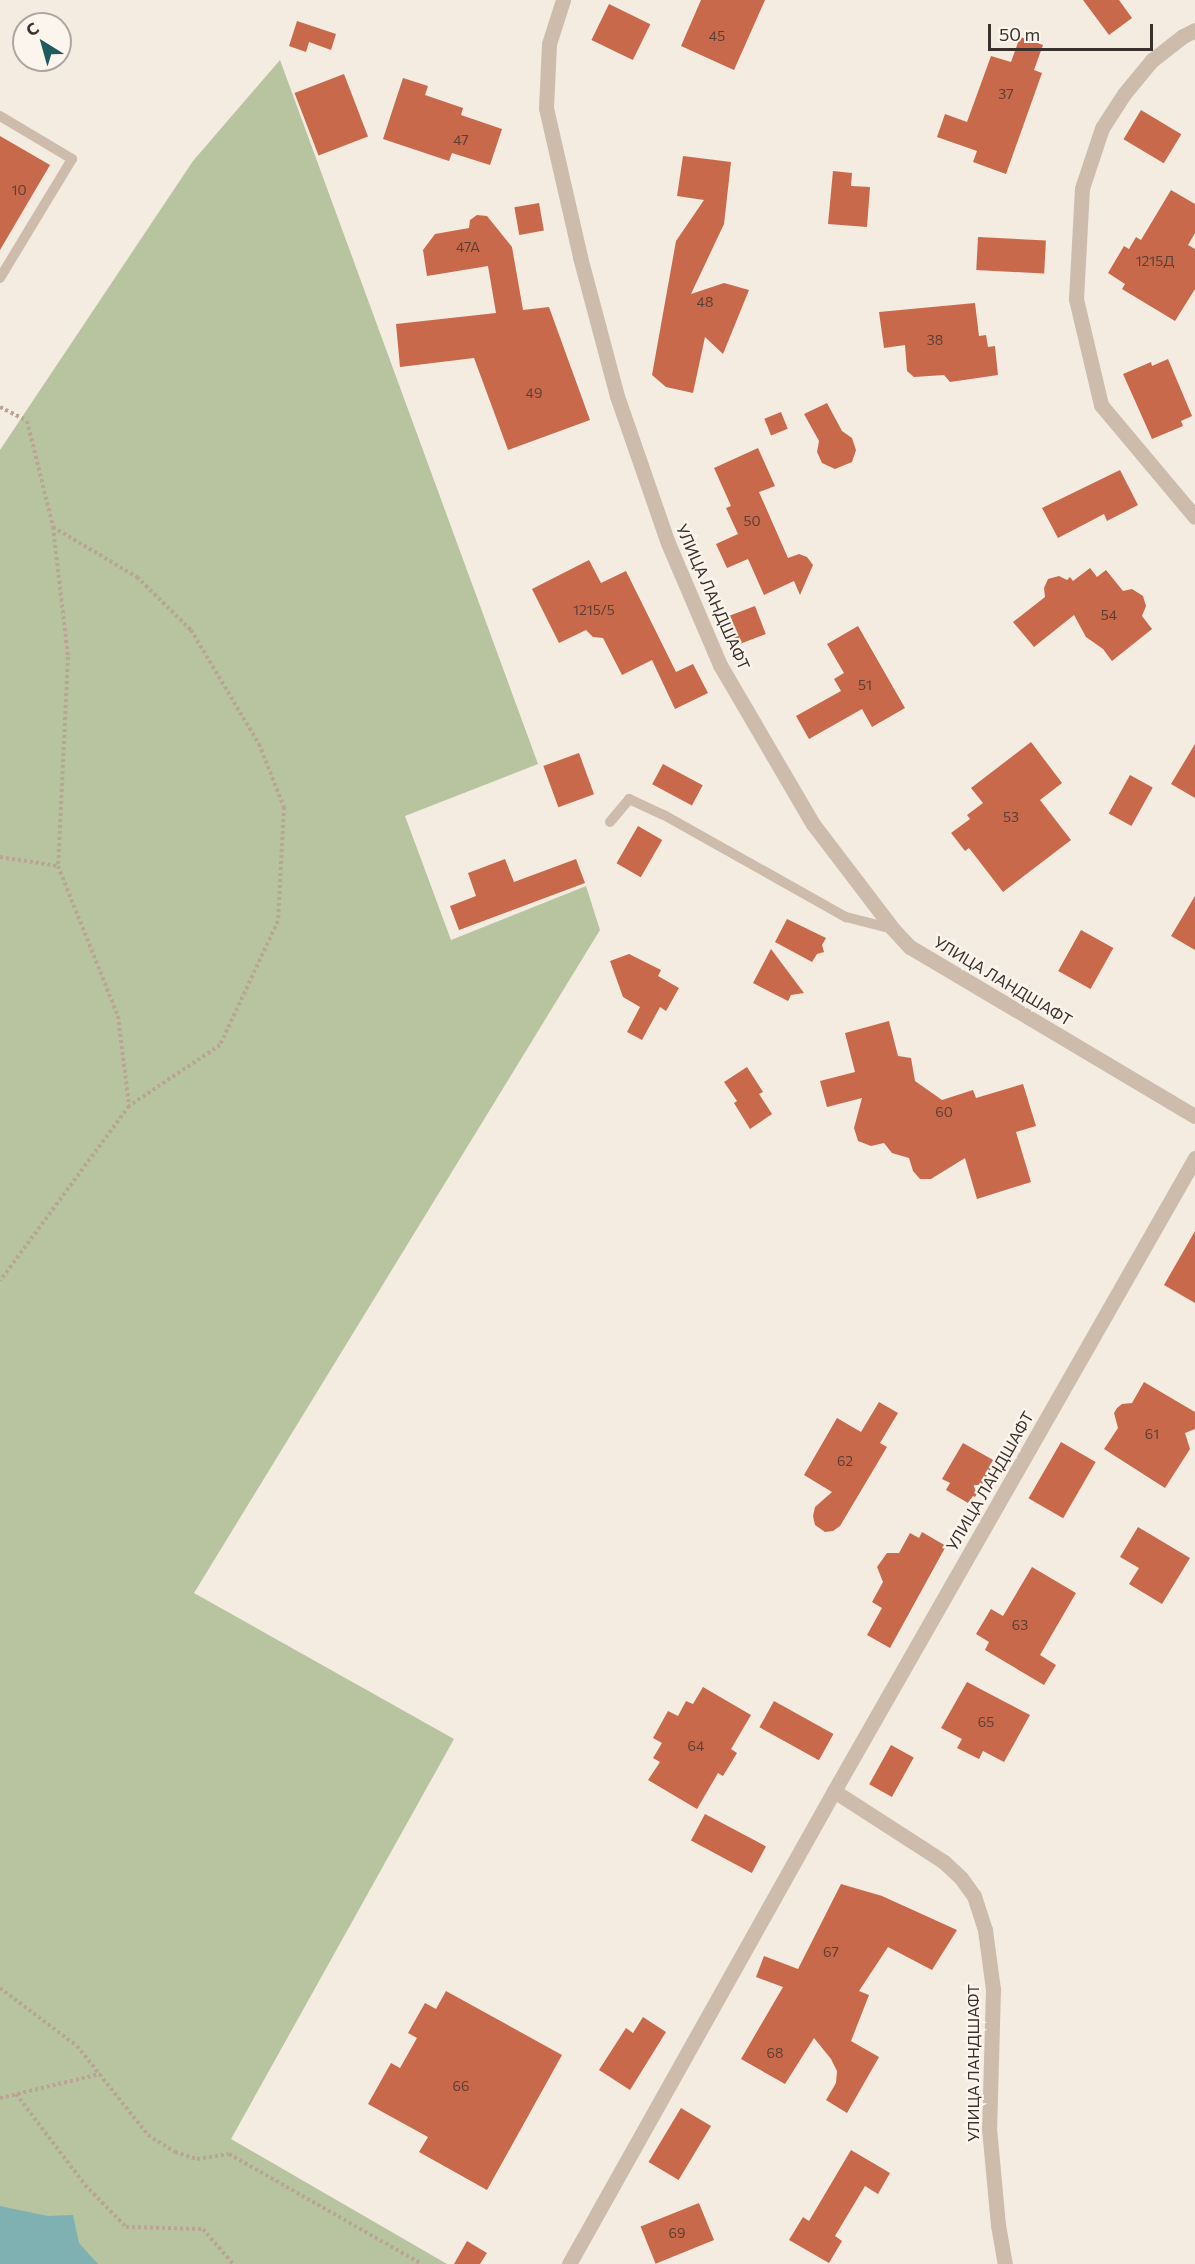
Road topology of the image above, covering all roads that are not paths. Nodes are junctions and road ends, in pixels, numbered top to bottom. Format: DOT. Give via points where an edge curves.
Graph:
graph roads {
  1 [pos="563,0"];
  2 [pos="1195,30"];
  3 [pos="0,116"];
  4 [pos="0,278"];
  5 [pos="1195,517"];
  6 [pos="610,822"];
  7 [pos="893,929"];
  8 [pos="1195,1116"];
  9 [pos="1195,1158"];
  10 [pos="834,1791"];
  11 [pos="569,2264"];
  12 [pos="1005,2264"];
  1 -- 7 [label="street, УЛИЦА ЛАНДШАФТ" via="549,44 546,108 617,396 664,532 720,665 813,824"];
  2 -- 5 [label="street" via="1152,60 1102,128 1082,188 1076,299 1101,405"];
  3 -- 4 [label="lane" via="72,159"];
  6 -- 7 [label="lane" via="628,799 664,815 846,917"];
  7 -- 8 [label="street, УЛИЦА ЛАНДШАФТ" via="910,947"];
  9 -- 10 [label="street, УЛИЦА ЛАНДШАФТ"];
  10 -- 11 [label="street, УЛИЦА ЛАНДШАФТ"];
  10 -- 12 [label="street, УЛИЦА ЛАНДШАФТ" via="944,1862 974,1896 985,1930 993,1989 989,2128"];
}
